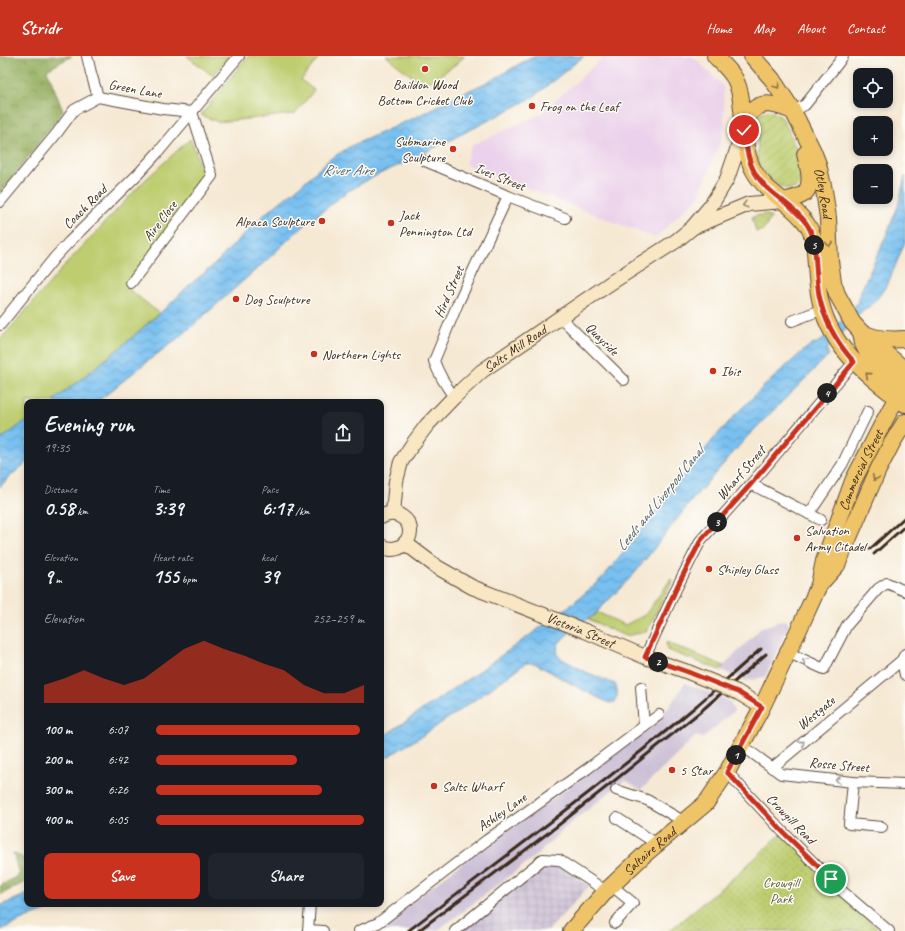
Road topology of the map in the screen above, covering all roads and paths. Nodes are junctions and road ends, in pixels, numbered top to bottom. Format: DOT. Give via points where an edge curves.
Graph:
graph roads {
  1 [pos="87,56"];
  2 [pos="239,56"];
  3 [pos="715,56"];
  4 [pos="752,56"];
  5 [pos="843,56"];
  6 [pos="98,97"];
  7 [pos="793,111"];
  8 [pos="192,112"];
  9 [pos="744,130"];
  10 [pos="805,135"];
  11 [pos="425,161"];
  12 [pos="508,196"];
  13 [pos="0,202"];
  14 [pos="784,202"];
  15 [pos="565,218"];
  16 [pos="692,228"];
  17 [pos="131,283"];
  18 [pos="824,314"];
  19 [pos="560,317"];
  20 [pos="792,321"];
  21 [pos="0,325"];
  22 [pos="861,332"];
  23 [pos="905,339"];
  24 [pos="854,362"];
  25 [pos="905,370"];
  26 [pos="624,380"];
  27 [pos="903,392"];
  28 [pos="454,397"];
  29 [pos="868,411"];
  30 [pos="905,422"];
  31 [pos="898,440"];
  32 [pos="751,484"];
  33 [pos="809,514"];
  34 [pos="387,515"];
  35 [pos="821,520"];
  36 [pos="405,543"];
  37 [pos="384,548"];
  38 [pos="819,585"];
  39 [pos="905,591"];
  40 [pos="787,652"];
  41 [pos="645,657"];
  42 [pos="903,657"];
  43 [pos="905,675"];
  44 [pos="641,687"];
  45 [pos="762,707"];
  46 [pos="659,715"];
  47 [pos="644,726"];
  48 [pos="741,745"];
  49 [pos="772,768"];
  50 [pos="727,772"];
  51 [pos="853,782"];
  52 [pos="905,784"];
  53 [pos="616,790"];
  54 [pos="617,818"];
  55 [pos="683,821"];
  56 [pos="882,827"];
  57 [pos="657,844"];
  58 [pos="609,889"];
  59 [pos="310,907"];
  60 [pos="615,923"];
  61 [pos="308,930"];
  62 [pos="323,931"];
  63 [pos="360,931"];
  64 [pos="454,931"];
  65 [pos="571,931"];
  66 [pos="889,931"];
  1 -- 6 [label="street"];
  2 -- 8 [label="street"];
  3 -- 9 [label="main road, Otley Road" via="730,71 740,91"];
  4 -- 7 [label="main road, Otley Road, one-way" via="772,79"];
  5 -- 7 [label="street" via="805,105"];
  6 -- 8 [label="street, Green Lane"];
  6 -- 13 [label="street, Green Lane" via="74,110"];
  7 -- 9 [label="main road" via="778,105 762,105 753,111"];
  7 -- 10 [label="main road, Otley Road"];
  8 -- 17 [label="street, Aire Close" via="212,176"];
  8 -- 21 [label="street, Coach Road" via="139,173 55,257"];
  9 -- 14 [label="main road, Otley Road" via="754,171"];
  9 -- 16 [label="street, Salts Mill Road" via="727,180 716,199"];
  10 -- 14 [label="main road" via="809,187 802,195"];
  10 -- 22 [label="main road, Otley Road, one-way" via="821,177 828,218 833,282 842,305"];
  11 -- 12 [label="street, Ives Street"];
  12 -- 15 [label="street, Ives Street"];
  12 -- 28 [label="street, Hird Street" via="434,361 443,382"];
  14 -- 16 [label="street, Salts Mill Road, one-way" via="749,204"];
  14 -- 18 [label="main road, Otley Road" via="798,214 811,231 819,296"];
  16 -- 19 [label="street, Salts Mill Road"];
  18 -- 20 [label="street"];
  18 -- 24 [label="main road, Otley Road" via="842,349"];
  19 -- 26 [label="street, Quayside"];
  19 -- 28 [label="street, Salts Mill Road" via="482,371"];
  22 -- 23 [label="main road" via="876,338"];
  22 -- 25 [label="main road, Otley Road"];
  22 -- 27 [label="main road" via="869,356"];
  27 -- 24 [label="main road, Otley Road, one-way" via="867,374"];
  24 -- 32 [label="street, Wharf Street"];
  27 -- 38 [label="main road, Commercial Street" via="853,481 824,561"];
  28 -- 34 [label="street, Salts Mill Road" via="427,425 401,462"];
  29 -- 33 [label="street" via="842,466"];
  30 -- 31 [label="main road, Commercial Street"];
  31 -- 38 [label="main road, Commercial Street, one-way" via="878,470 837,565"];
  32 -- 33 [label="street"];
  32 -- 41 [label="street, Wharf Street" via="701,540"];
  33 -- 35 [label="street"];
  34 -- 36 [label="street, Salts Mill Road" via="399,515 407,522 409,535"];
  36 -- 37 [label="street" via="397,549"];
  36 -- 41 [label="street, Victoria Street" via="437,567 472,587 537,611"];
  38 -- 40 [label="main road, Commercial Street"];
  39 -- 40 [label="street, one-way" via="887,583 878,589 847,625 824,669"];
  40 -- 45 [label="main road, Commercial Street"];
  41 -- 45 [label="street, Victoria Street, bridge" via="738,692"];
  42 -- 43 [label="street"];
  49 -- 42 [label="street, Westgate, one-way"];
  44 -- 47 [label="street"];
  45 -- 48 [label="main road, Commercial Street"];
  46 -- 47 [label="street, Ashley Lane"];
  47 -- 63 [label="street, Ashley Lane" via="481,844 378,923"];
  48 -- 49 [label="street"];
  48 -- 50 [label="main road, Commercial Street"];
  51 -- 49 [label="street, Rosse Street, one-way" via="781,774"];
  50 -- 55 [label="main road, Saltaire Road" via="706,803"];
  50 -- 66 [label="street, Crowgill Road" via="840,888"];
  51 -- 52 [label="street, Rosse Street"];
  51 -- 56 [label="street" via="849,824"];
  53 -- 55 [label="street" via="647,800"];
  54 -- 57 [label="street"];
  55 -- 57 [label="main road, Saltaire Road"];
  57 -- 58 [label="main road, Saltaire Road"];
  58 -- 60 [label="street" via="634,904"];
  58 -- 64 [label="street" via="559,860 543,858"];
  58 -- 65 [label="main road, Saltaire Road"];
  59 -- 61 [label="street"];
  61 -- 62 [label="street"];
}
